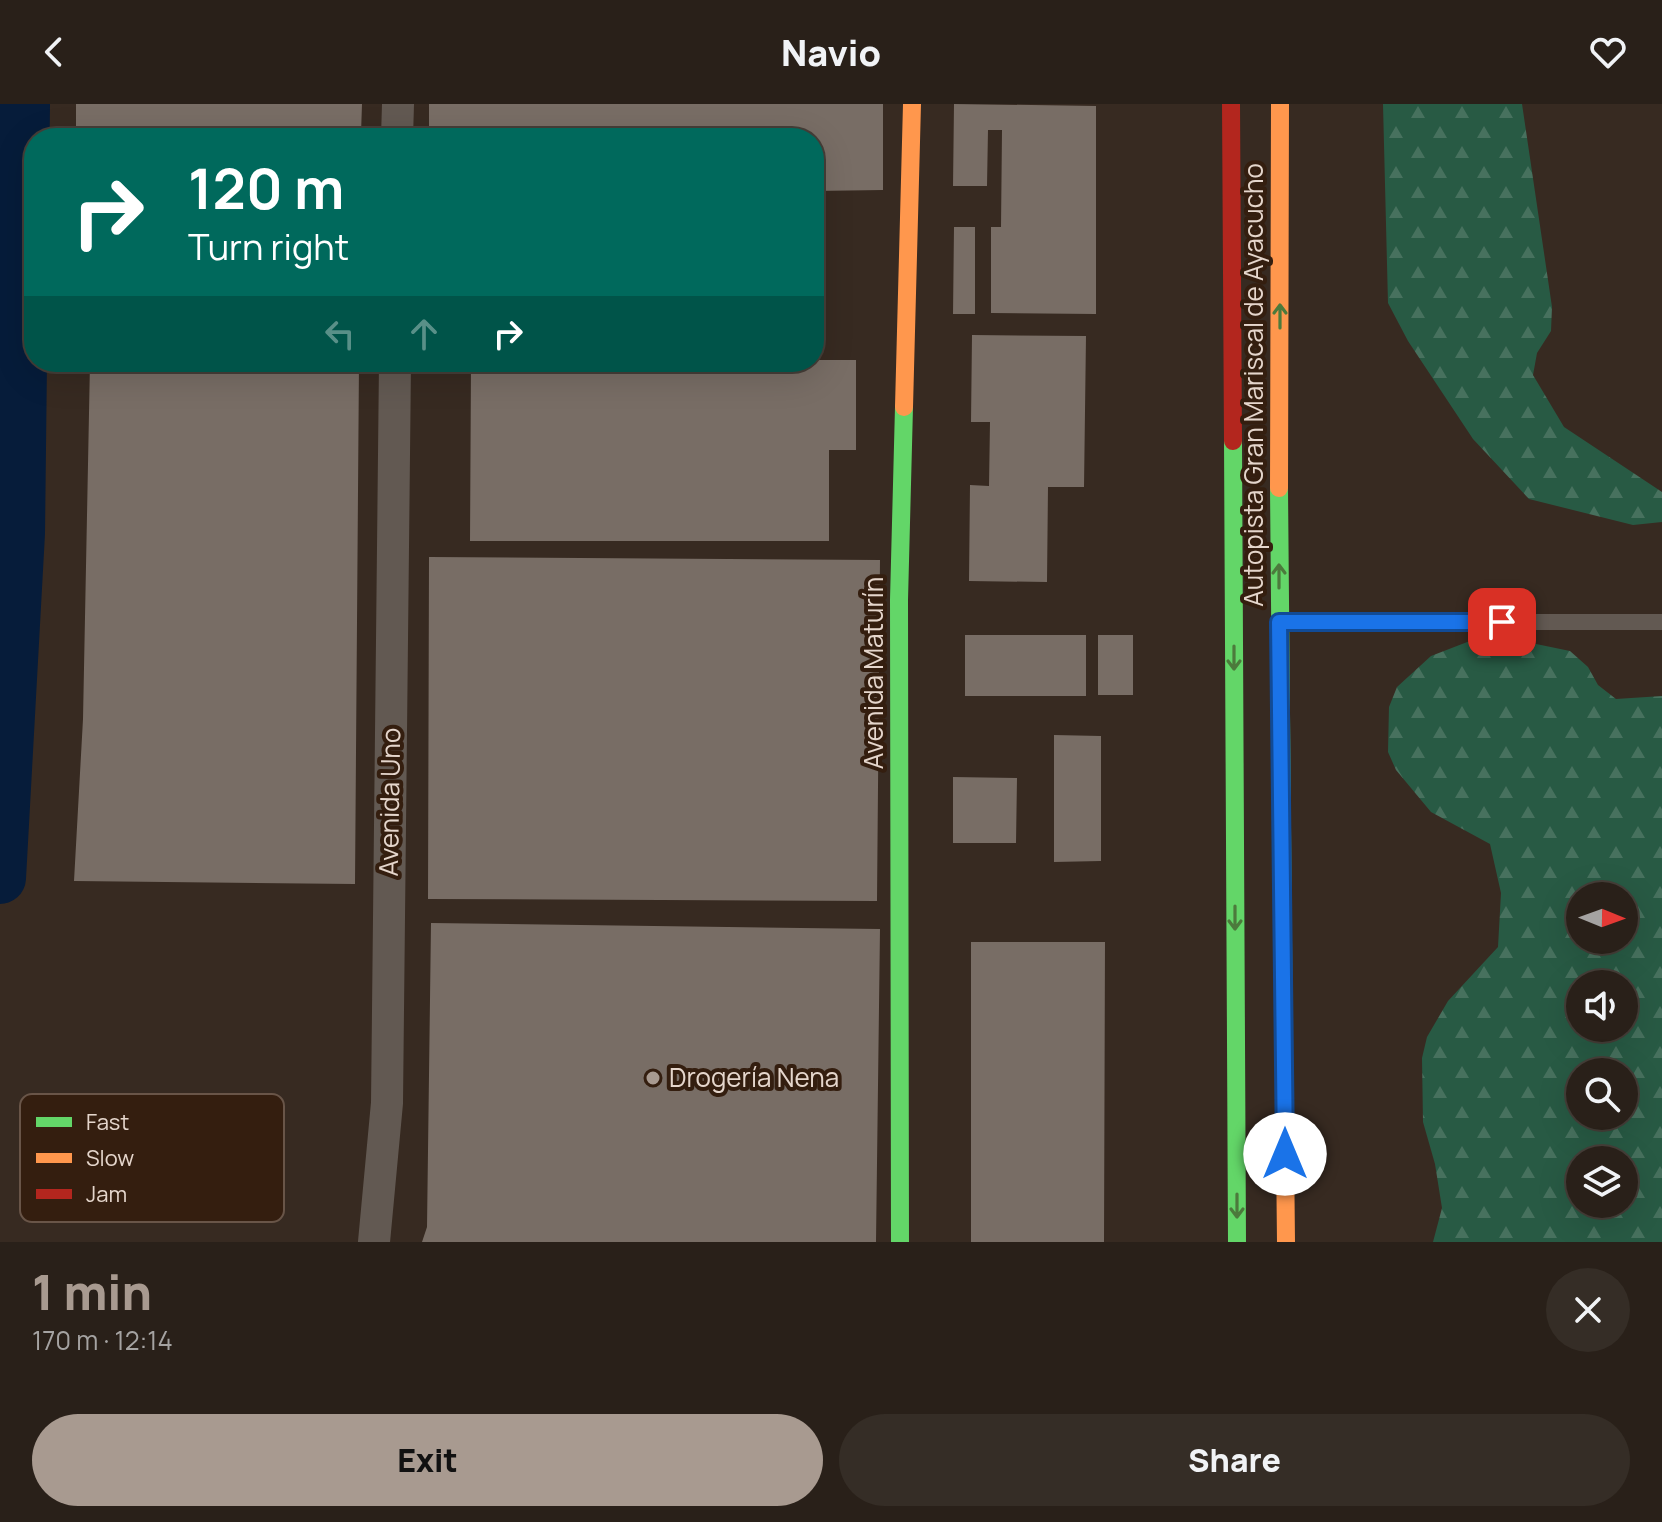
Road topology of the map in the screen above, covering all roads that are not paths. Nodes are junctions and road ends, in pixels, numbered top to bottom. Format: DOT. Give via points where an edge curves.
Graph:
graph roads {
  1 [pos="398,104"];
  2 [pos="912,104"];
  3 [pos="1231,104"];
  4 [pos="1280,104"];
  5 [pos="397,128"];
  6 [pos="395,372"];
  7 [pos="1279,622"];
  8 [pos="1662,622"];
  9 [pos="374,1242"];
  10 [pos="900,1242"];
  11 [pos="1237,1242"];
  12 [pos="1286,1242"];
  1 -- 5 [label="street"];
  2 -- 10 [label="main road, Avenida Maturín" via="899,600"];
  3 -- 11 [label="main road, Autopista Gran Mariscal de Ayacucho, one-way"];
  7 -- 4 [label="main road, Autopista Gran Mariscal de Ayacucho, one-way"];
  6 -- 9 [label="street, Avenida Uno" via="387,1103"];
  7 -- 8 [label="lane"];
  7 -- 12 [label="main road, Autopista Gran Mariscal de Ayacucho"];
}
